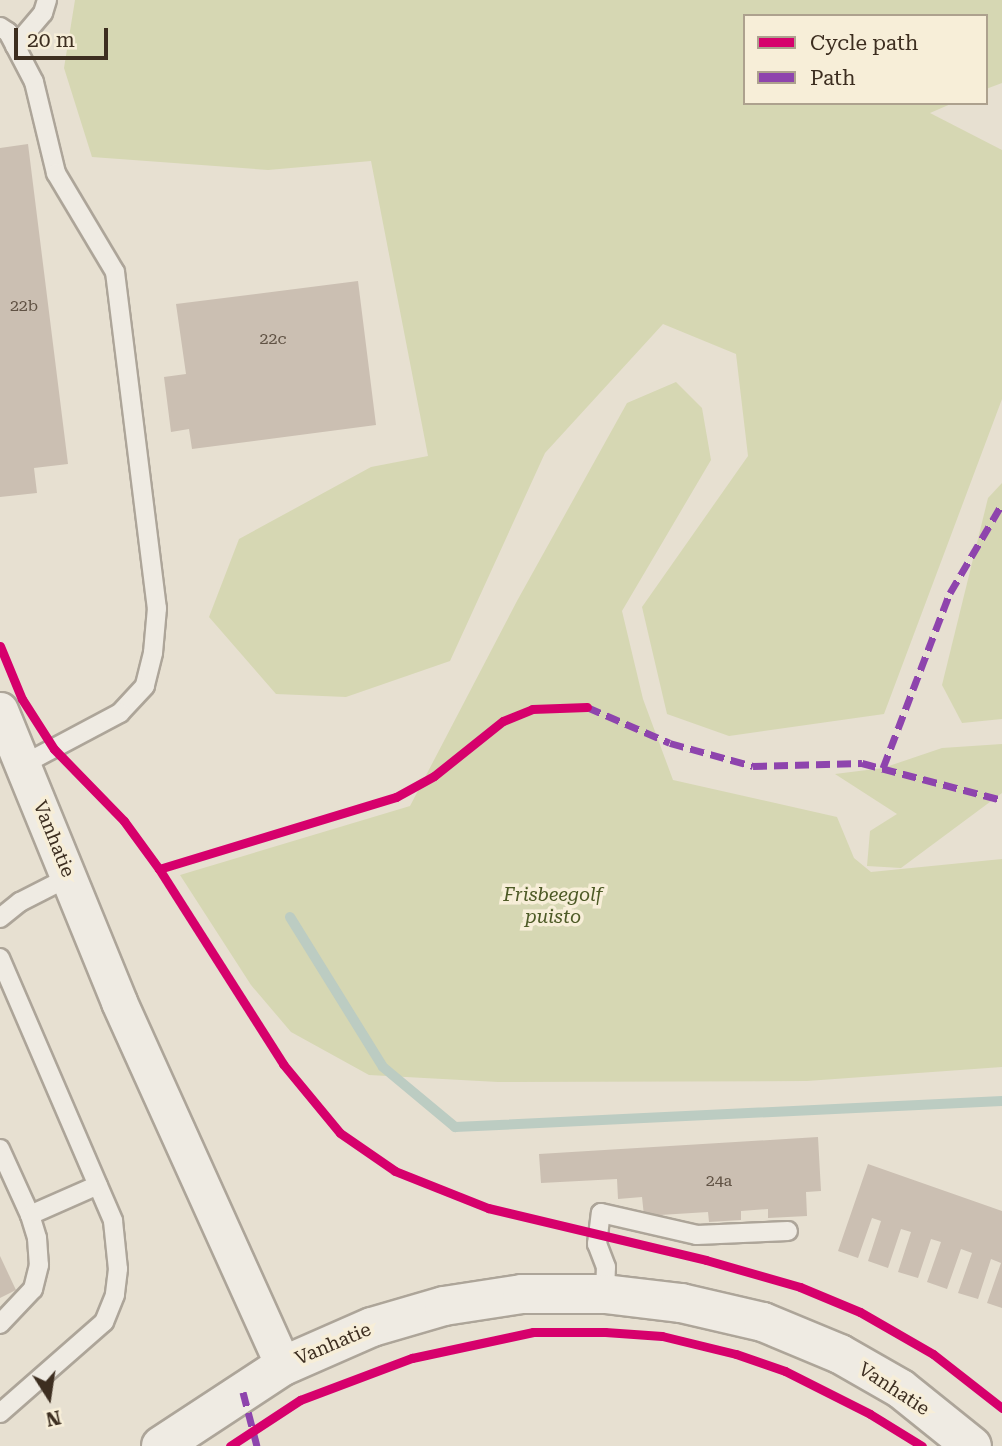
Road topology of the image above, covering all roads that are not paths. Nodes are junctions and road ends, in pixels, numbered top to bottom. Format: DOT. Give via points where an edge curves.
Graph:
graph roads {
  1 [pos="47,0"];
  2 [pos="0,27"];
  3 [pos="15,46"];
  4 [pos="0,710"];
  5 [pos="24,764"];
  6 [pos="69,877"];
  7 [pos="0,918"];
  8 [pos="0,958"];
  9 [pos="0,1149"];
  10 [pos="7,1185"];
  11 [pos="97,1185"];
  12 [pos="30,1215"];
  13 [pos="788,1231"];
  14 [pos="605,1294"];
  15 [pos="0,1324"];
  16 [pos="283,1366"];
  17 [pos="0,1413"];
  18 [pos="161,1446"];
  19 [pos="972,1446"];
  1 -- 3 [label="lane" via="43,13"];
  2 -- 3 [label="lane"];
  3 -- 5 [label="lane" via="34,82 56,173 116,272 157,608 145,686 120,713"];
  4 -- 5 [label="street, Vanhatie"];
  5 -- 6 [label="street, Vanhatie"];
  6 -- 7 [label="lane" via="20,902"];
  6 -- 16 [label="street, Vanhatie" via="119,1002"];
  8 -- 11 [label="lane"];
  9 -- 10 [label="lane"];
  10 -- 12 [label="lane"];
  11 -- 12 [label="lane"];
  11 -- 17 [label="lane" via="118,1244 115,1295 104,1322"];
  12 -- 15 [label="lane" via="39,1265 33,1289"];
  13 -- 14 [label="lane" via="697,1236 601,1213 597,1244 606,1266"];
  14 -- 16 [label="street, Vanhatie" via="522,1293 444,1306 372,1326"];
  14 -- 19 [label="street, Vanhatie" via="681,1303 775,1327 840,1354 901,1389"];
  16 -- 18 [label="street"];
}
